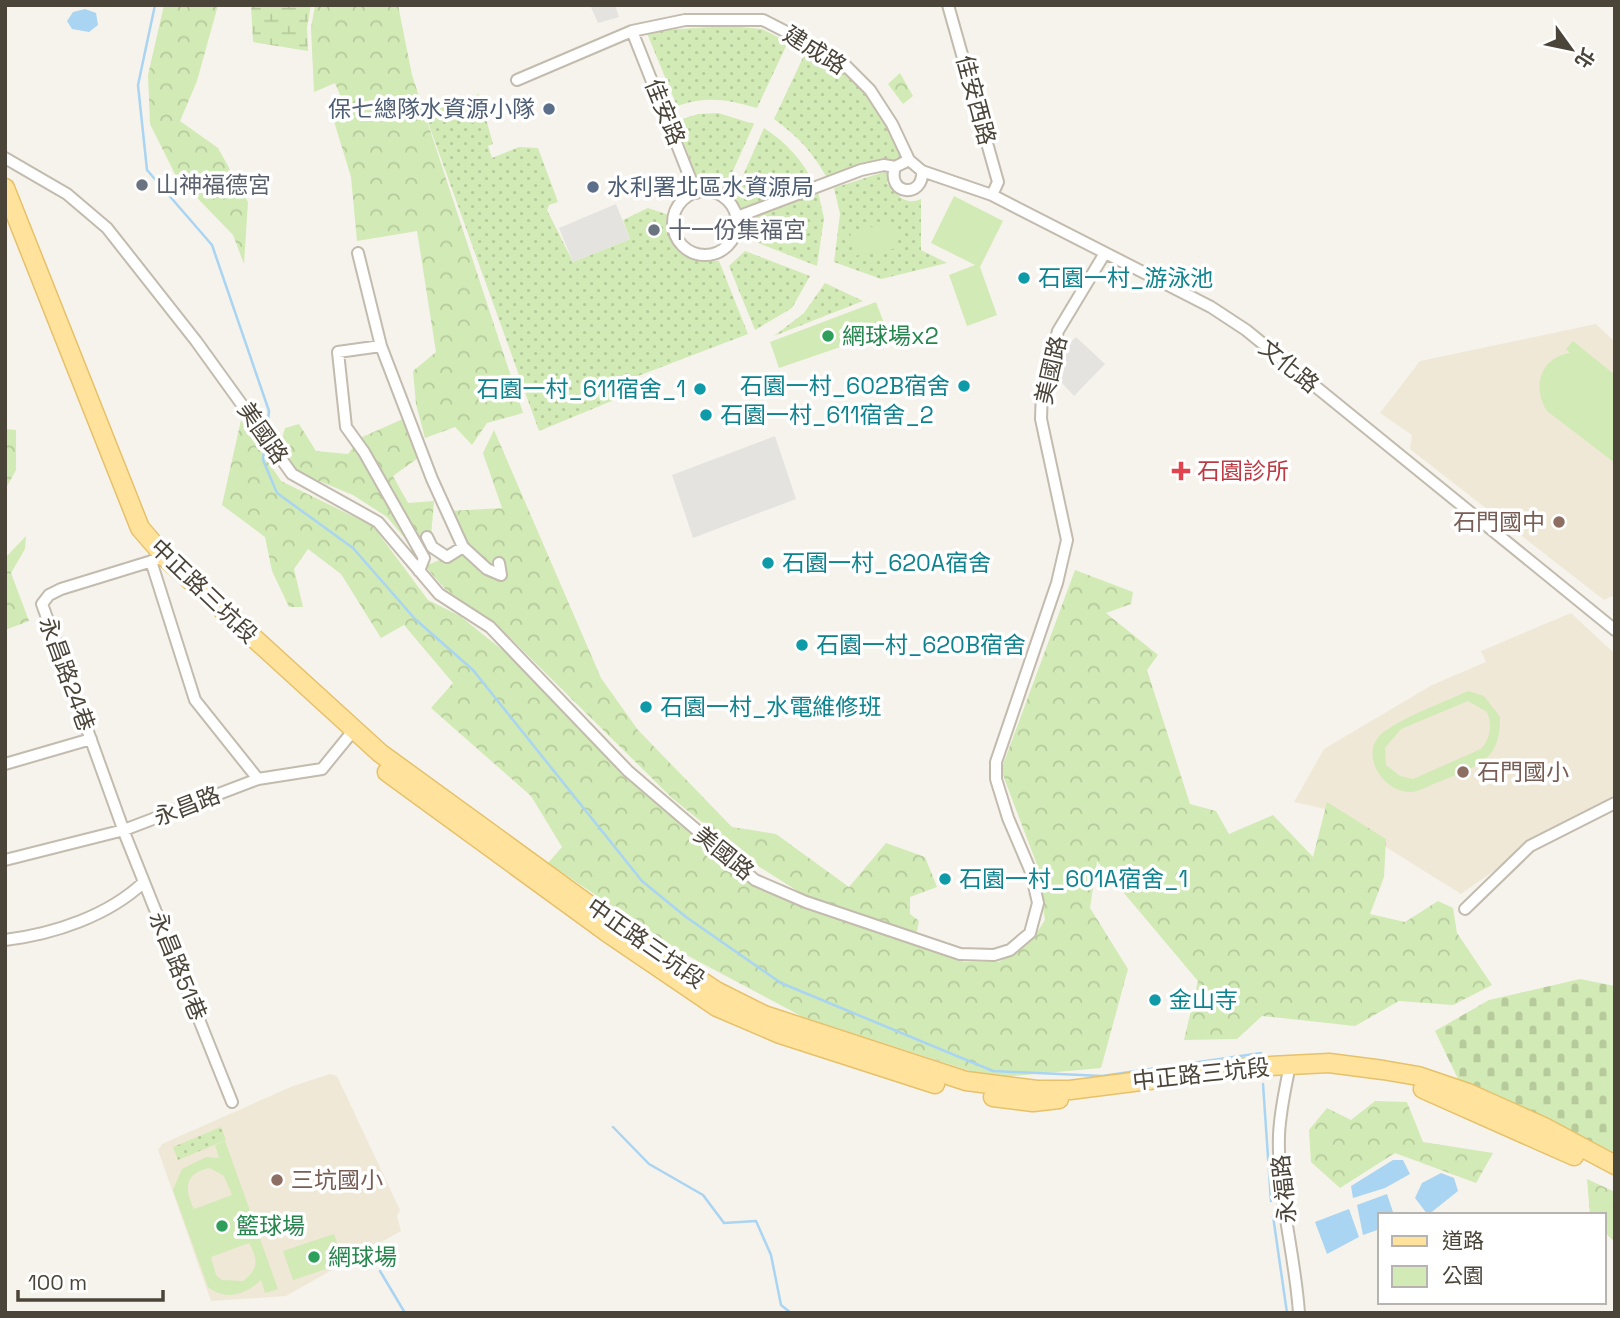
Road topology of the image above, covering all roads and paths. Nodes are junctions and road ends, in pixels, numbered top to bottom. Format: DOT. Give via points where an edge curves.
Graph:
graph roads {
  1 [pos="948,5"];
  2 [pos="632,32"];
  3 [pos="517,80"];
  4 [pos="5,158"];
  5 [pos="909,160"];
  6 [pos="895,167"];
  7 [pos="922,171"];
  8 [pos="5,188"];
  9 [pos="696,193"];
  10 [pos="992,195"];
  11 [pos="737,217"];
  12 [pos="5,221"];
  13 [pos="358,253"];
  14 [pos="1105,253"];
  15 [pos="382,346"];
  16 [pos="427,537"];
  17 [pos="463,547"];
  18 [pos="157,559"];
  19 [pos="499,563"];
  20 [pos="419,571"];
  21 [pos="1615,630"];
  22 [pos="350,736"];
  23 [pos="91,739"];
  24 [pos="5,764"];
  25 [pos="258,779"];
  26 [pos="1615,803"];
  27 [pos="124,830"];
  28 [pos="5,860"];
  29 [pos="144,881"];
  30 [pos="1465,909"];
  31 [pos="5,940"];
  32 [pos="1289,1069"];
  33 [pos="232,1102"];
  34 [pos="1615,1165"];
  35 [pos="1615,1177"];
  36 [pos="1299,1313"];
  1 -- 10 [label="street, 佳安西路" via="998,181"];
  2 -- 3 [label="street, 建成路"];
  2 -- 5 [label="street, 建成路" via="685,20 728,18 763,20 801,37 839,60 870,90"];
  2 -- 9 [label="street, 佳安路"];
  4 -- 20 [label="street, 美國路" via="67,194 107,228 292,474 378,522"];
  5 -- 6 [label="street"];
  5 -- 7 [label="street, 文化路"];
  6 -- 7 [label="street" via="894,184 910,192 923,180"];
  6 -- 11 [label="street" via="861,170"];
  7 -- 10 [label="street, 文化路"];
  8 -- 18 [label="main road, 中正路三坑段" via="140,528"];
  9 -- 11 [label="street" via="722,196"];
  9 -- 11 [label="street" via="682,202 673,225 678,241 691,252 707,256 727,248 735,237"];
  10 -- 14 [label="street, 文化路"];
  12 -- 18 [label="main road, 中正路三坑段" via="123,513"];
  13 -- 15 [label="street"];
  14 -- 20 [label="street, 美國路" via="1059,331 1042,390 1041,419 1067,540 1057,583 996,762 1000,792 1038,903 1030,933 1010,950 994,955 960,954 755,880 628,771 490,627 439,594"];
  14 -- 21 [label="street, 文化路" via="1246,330"];
  15 -- 17 [label="street"];
  15 -- 20 [label="street" via="338,352 346,427 424,558"];
  16 -- 17 [label="street" via="447,558"];
  17 -- 19 [label="street" via="501,575"];
  18 -- 22 [label="main road, 中正路三坑段" via="172,580"];
  18 -- 23 [label="street, 永昌路24巷" via="61,589 42,604"];
  18 -- 25 [label="street" via="195,701"];
  22 -- 25 [label="street, 永昌路" via="322,769"];
  22 -- 32 [label="main road, 中正路三坑段" via="607,918 716,991 764,1015 966,1082 1037,1090 1070,1090 1251,1067"];
  23 -- 24 [label="street"];
  23 -- 27 [label="street, 永昌路24巷"];
  25 -- 27 [label="street, 永昌路"];
  26 -- 30 [label="street" via="1531,846"];
  27 -- 28 [label="street, 永昌路"];
  27 -- 29 [label="street, 永昌路51巷"];
  29 -- 31 [label="street" via="112,907 48,932"];
  29 -- 33 [label="street, 永昌路51巷"];
  32 -- 34 [label="main road, 中正路三坑段" via="1329,1063 1418,1076 1544,1127"];
  32 -- 35 [label="main road, 中正路三坑段" via="1421,1088"];
  32 -- 36 [label="street, 永福路" via="1279,1137"];
}
